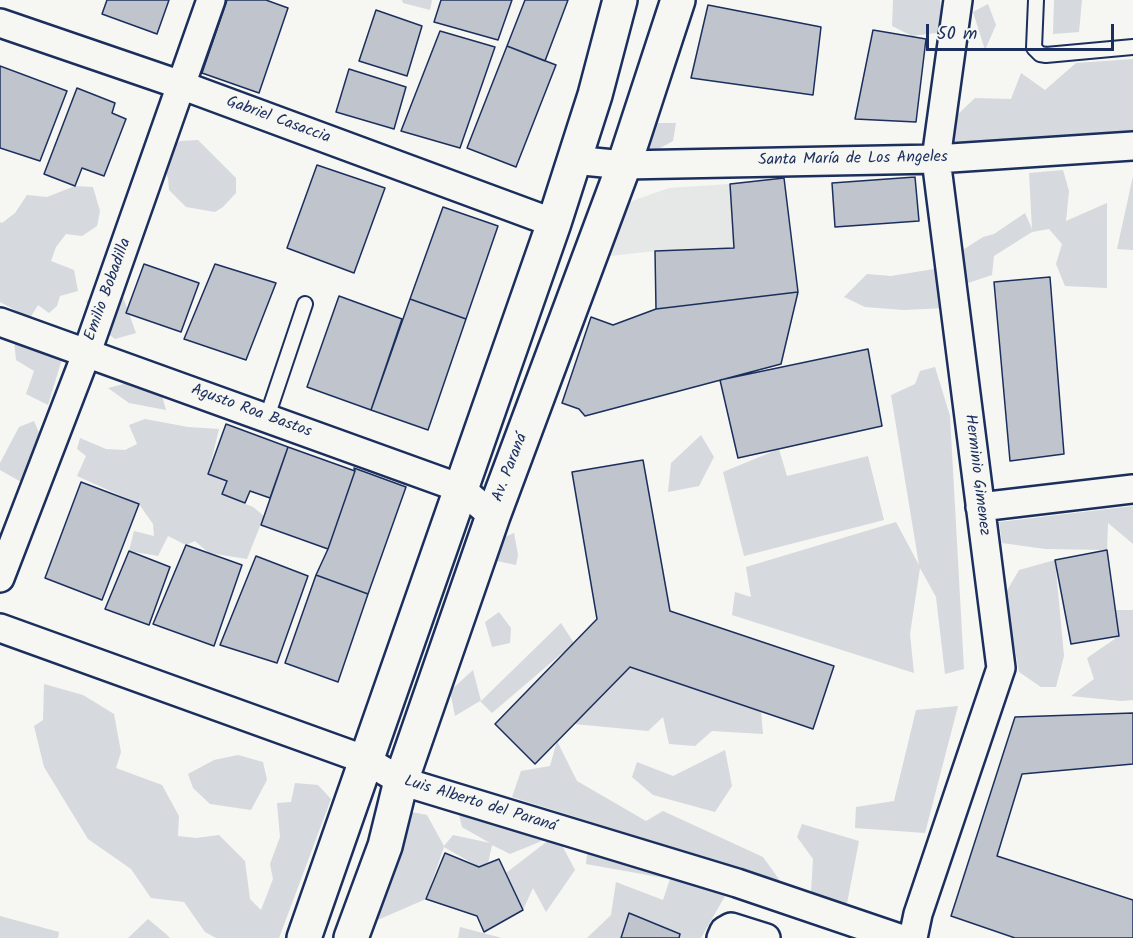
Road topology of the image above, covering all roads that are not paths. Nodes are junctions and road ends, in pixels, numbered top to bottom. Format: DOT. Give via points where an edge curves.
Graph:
graph roads {
  1 [pos="211,0"];
  2 [pos="620,0"];
  3 [pos="678,0"];
  4 [pos="958,0"];
  5 [pos="1036,0"];
  6 [pos="0,23"];
  7 [pos="1133,47"];
  8 [pos="182,85"];
  9 [pos="1133,146"];
  10 [pos="936,159"];
  11 [pos="573,160"];
  12 [pos="624,165"];
  13 [pos="554,223"];
  14 [pos="305,304"];
  15 [pos="0,322"];
  16 [pos="87,352"];
  17 [pos="267,417"];
  18 [pos="460,488"];
  19 [pos="1133,489"];
  20 [pos="980,507"];
  21 [pos="493,516"];
  22 [pos="0,578"];
  23 [pos="0,628"];
  24 [pos="366,760"];
  25 [pos="401,781"];
  26 [pos="723,934"];
  27 [pos="897,937"];
  28 [pos="304,938"];
  29 [pos="351,938"];
  30 [pos="766,938"];
  1 -- 8 [label="street, Emilio Bobadilla"];
  2 -- 11 [label="street"];
  3 -- 12 [label="street, Av. Paraná"];
  4 -- 10 [label="street, Herminio Gimenez"];
  5 -- 7 [label="lane" via="1034,48 1040,54"];
  6 -- 8 [label="street, Gabriel Casaccia"];
  8 -- 13 [label="street, Gabriel Casaccia"];
  8 -- 16 [label="street, Emilio Bobadilla"];
  9 -- 10 [label="street, Santa María de Los Angeles"];
  10 -- 12 [label="street, Santa María de Los Angeles"];
  10 -- 20 [label="street, Herminio Gimenez"];
  11 -- 12 [label="street, Santa María de Los Angeles"];
  11 -- 13 [label="street"];
  12 -- 21 [label="street, Av. Paraná"];
  13 -- 18 [label="street"];
  14 -- 17 [label="lane"];
  15 -- 16 [label="street, Agusto Roa Bastos"];
  16 -- 17 [label="street, Agusto Roa Bastos"];
  16 -- 22 [label="street, Emilio Bobadilla"];
  17 -- 18 [label="street, Agusto Roa Bastos"];
  18 -- 21 [label="street, Agusto Roa Bastos"];
  18 -- 24 [label="street"];
  19 -- 20 [label="street"];
  20 -- 27 [label="street, Herminio Gimenez" via="1001,668 918,914"];
  21 -- 25 [label="street, Av. Paraná"];
  23 -- 24 [label="street, Luis Alberto del Paraná"];
  24 -- 25 [label="street, Luis Alberto del Paraná"];
  24 -- 28 [label="street"];
  25 -- 27 [label="street, Luis Alberto del Paraná" via="737,883"];
  25 -- 29 [label="street, Av. Paraná" via="385,846"];
  26 -- 30 [label="street" via="734,927"];
}
